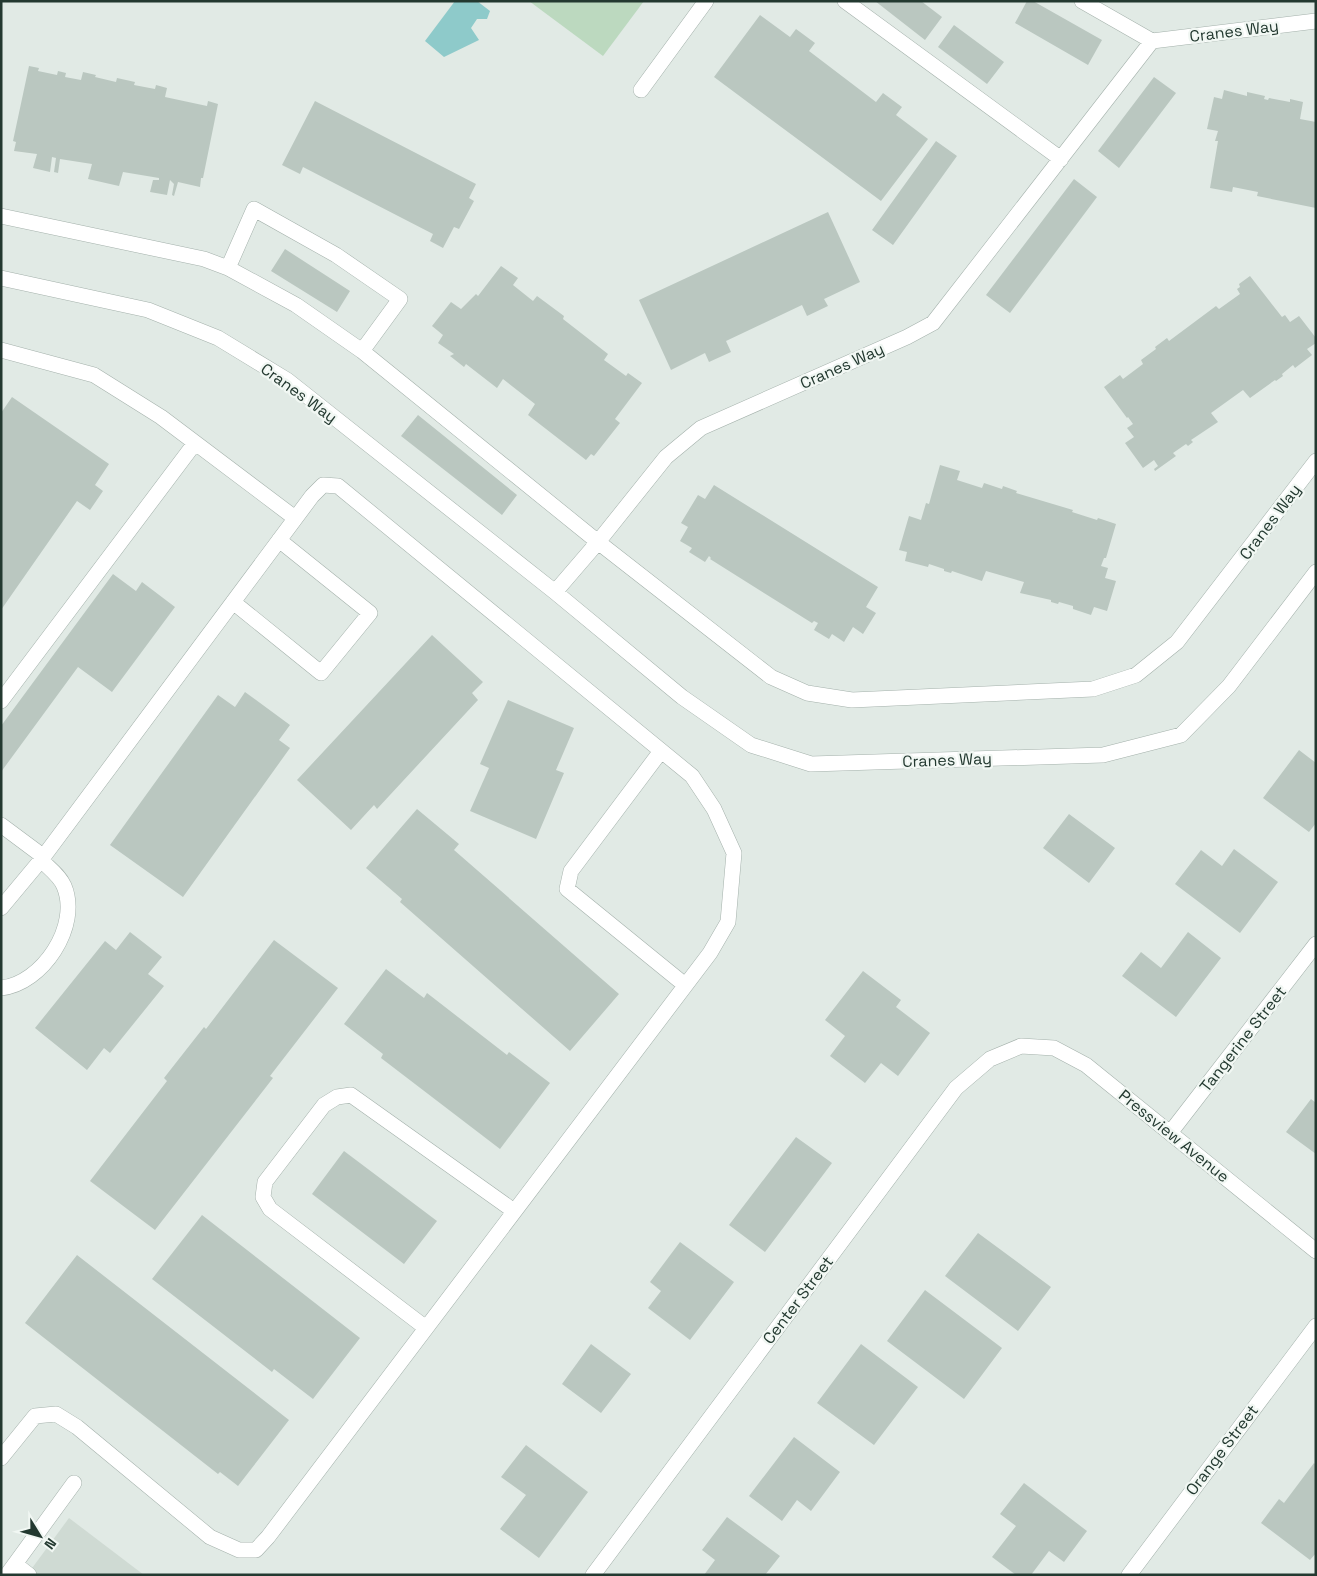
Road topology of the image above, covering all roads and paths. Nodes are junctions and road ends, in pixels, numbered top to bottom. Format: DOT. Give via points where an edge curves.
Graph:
graph roads {
  1 [pos="706,1"];
  2 [pos="845,1"];
  3 [pos="1082,1"];
  4 [pos="1316,21"];
  5 [pos="1152,41"];
  6 [pos="642,90"];
  7 [pos="1061,159"];
  8 [pos="1,216"];
  9 [pos="228,268"];
  10 [pos="1,278"];
  11 [pos="1,350"];
  12 [pos="362,350"];
  13 [pos="195,443"];
  14 [pos="1316,461"];
  15 [pos="295,518"];
  16 [pos="279,540"];
  17 [pos="598,542"];
  18 [pos="1316,572"];
  19 [pos="555,592"];
  20 [pos="233,602"];
  21 [pos="1,701"];
  22 [pos="661,751"];
  23 [pos="1,825"];
  24 [pos="42,859"];
  25 [pos="1,908"];
  26 [pos="1316,944"];
  27 [pos="686,985"];
  28 [pos="1,988"];
  29 [pos="1021,1046"];
  30 [pos="1170,1133"];
  31 [pos="514,1211"];
  32 [pos="1316,1251"];
  33 [pos="1316,1326"];
  34 [pos="426,1328"];
  35 [pos="1,1458"];
  36 [pos="74,1483"];
  37 [pos="11,1569"];
  38 [pos="29,1575"];
  39 [pos="593,1575"];
  40 [pos="1129,1575"];
  1 -- 6 [label="street"];
  2 -- 7 [label="street"];
  3 -- 5 [label="street"];
  4 -- 5 [label="street, Cranes Way"];
  5 -- 7 [label="street, Cranes Way"];
  7 -- 17 [label="street, Cranes Way" via="933,323 701,428 666,457"];
  8 -- 9 [label="street, Cranes Way" via="204,259"];
  9 -- 12 [label="street, Cranes Way" via="296,305"];
  9 -- 12 [label="street" via="254,208 336,255 400,299"];
  10 -- 19 [label="street, Cranes Way" via="148,310 218,338 286,380"];
  11 -- 13 [label="street" via="94,375"];
  12 -- 17 [label="street, Cranes Way"];
  13 -- 15 [label="street"];
  13 -- 21 [label="street"];
  14 -- 17 [label="street, Cranes Way" via="1177,642 1136,675 1093,689 852,700 807,693 771,677"];
  15 -- 16 [label="street"];
  15 -- 22 [label="street" via="322,485 338,486"];
  16 -- 20 [label="street"];
  16 -- 20 [label="street" via="370,612 321,673"];
  17 -- 19 [label="street, Cranes Way"];
  18 -- 19 [label="street, Cranes Way" via="1229,686 1181,735 1103,755 821,764 811,764 750,745 682,697"];
  20 -- 24 [label="street"];
  22 -- 27 [label="street" via="692,776 714,809 734,853 728,922"];
  22 -- 27 [label="street" via="571,871 568,889"];
  23 -- 24 [label="street"];
  24 -- 25 [label="street"];
  24 -- 28 [label="street" via="64,885 68,913 66,928 56,947 29,978 12,987"];
  26 -- 30 [label="street, Tangerine Street"];
  27 -- 31 [label="street"];
  29 -- 30 [label="street, Pressview Avenue" via="1054,1048 1086,1066"];
  29 -- 39 [label="street, Center Street" via="990,1059 956,1088"];
  30 -- 32 [label="street, Pressview Avenue"];
  31 -- 34 [label="street"];
  31 -- 34 [label="street" via="351,1095 337,1097 324,1106 265,1182 263,1197 270,1209"];
  33 -- 40 [label="street, Orange Street"];
  34 -- 35 [label="street" via="256,1550 240,1550 210,1537 78,1427 56,1414 35,1416"];
  36 -- 37 [label="street"];
  37 -- 38 [label="street"];
}
